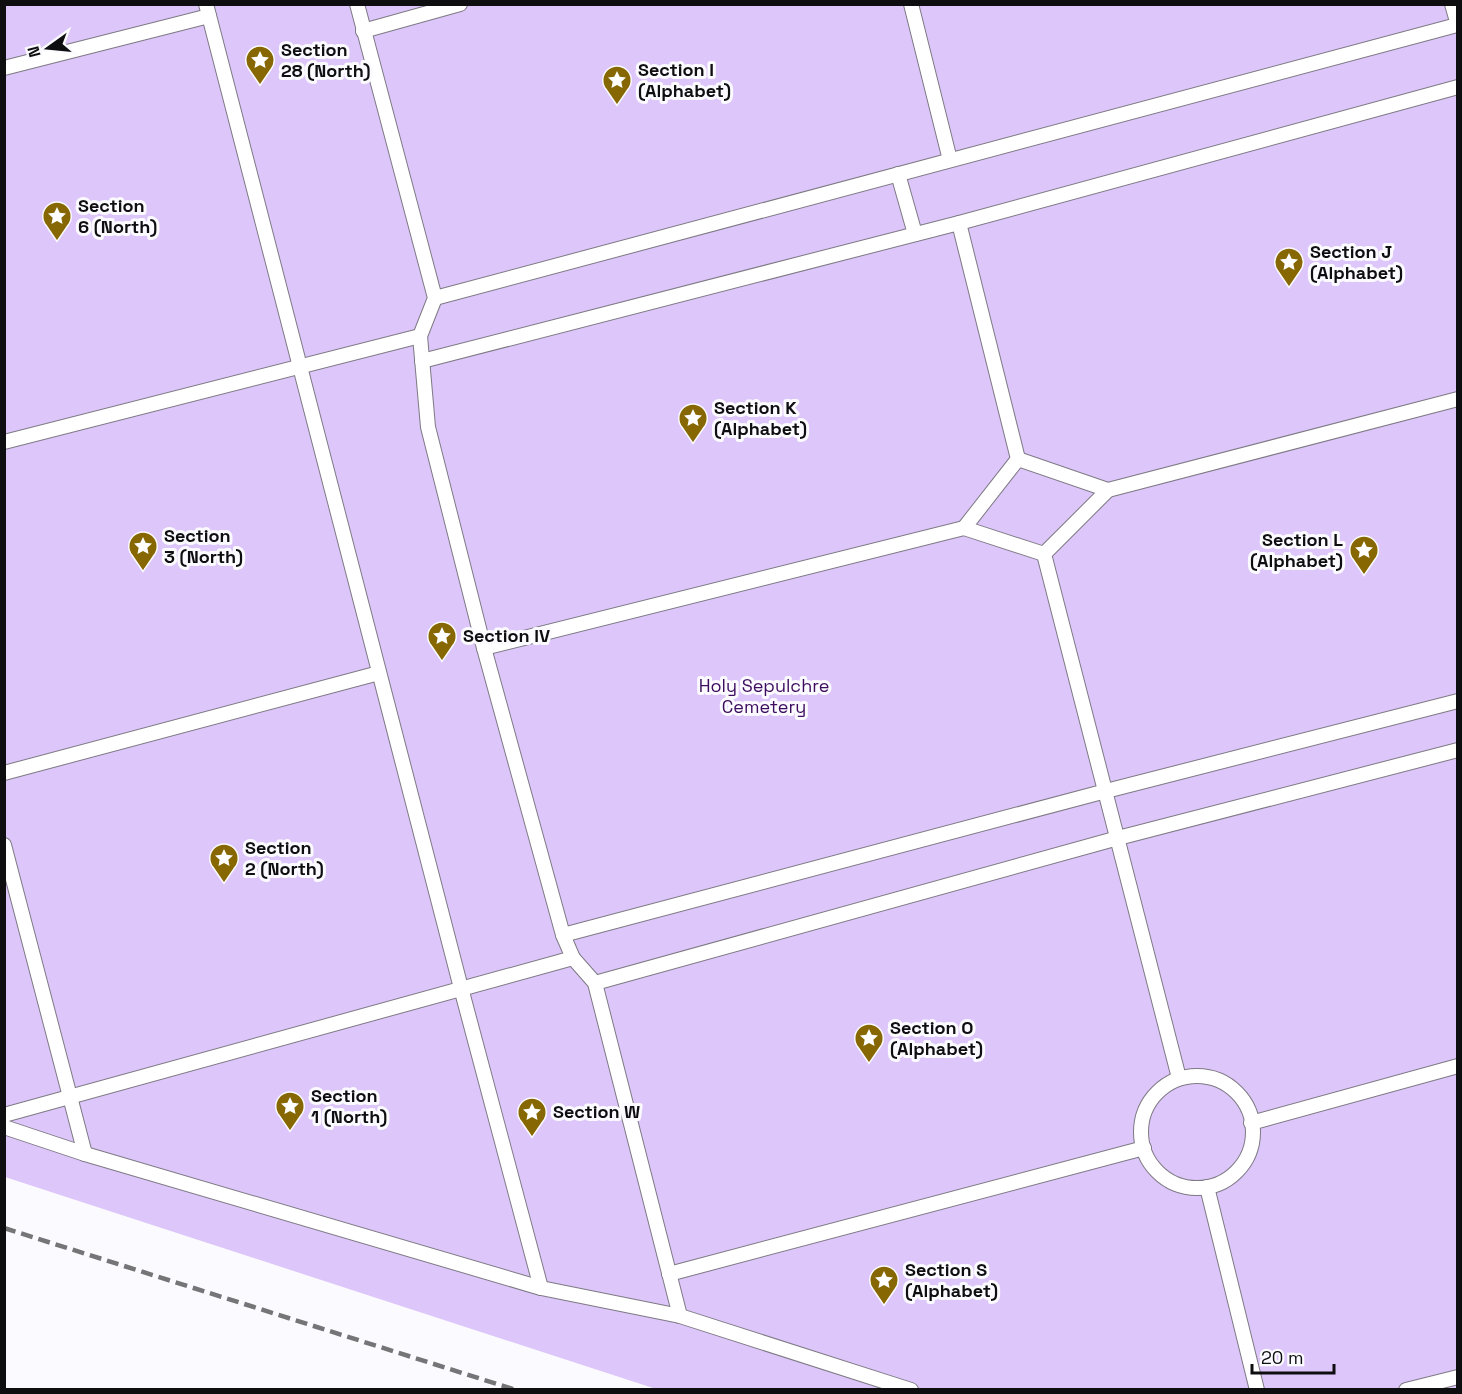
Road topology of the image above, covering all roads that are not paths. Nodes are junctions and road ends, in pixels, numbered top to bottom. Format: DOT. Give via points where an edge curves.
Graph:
graph roads {
  1 [pos="357,4"];
  2 [pos="460,4"];
  3 [pos="911,4"];
  4 [pos="1452,4"];
  5 [pos="207,10"];
  6 [pos="1457,25"];
  7 [pos="363,31"];
  8 [pos="4,68"];
  9 [pos="1458,87"];
  10 [pos="950,160"];
  11 [pos="898,174"];
  12 [pos="958,223"];
  13 [pos="915,234"];
  14 [pos="435,298"];
  15 [pos="420,336"];
  16 [pos="422,361"];
  17 [pos="300,367"];
  18 [pos="1458,399"];
  19 [pos="4,442"];
  20 [pos="1018,459"];
  21 [pos="1108,490"];
  22 [pos="964,528"];
  23 [pos="1044,554"];
  24 [pos="484,648"];
  25 [pos="379,673"];
  26 [pos="1458,701"];
  27 [pos="1458,750"];
  28 [pos="4,773"];
  29 [pos="1106,791"];
  30 [pos="1118,838"];
  31 [pos="4,845"];
  32 [pos="563,935"];
  33 [pos="573,958"];
  34 [pos="595,983"];
  35 [pos="461,988"];
  36 [pos="1458,1066"];
  37 [pos="1179,1078"];
  38 [pos="70,1096"];
  39 [pos="4,1114"];
  40 [pos="1251,1123"];
  41 [pos="4,1127"];
  42 [pos="1144,1148"];
  43 [pos="85,1154"];
  44 [pos="1207,1187"];
  45 [pos="669,1274"];
  46 [pos="541,1288"];
  47 [pos="680,1316"];
  48 [pos="1458,1377"];
  49 [pos="911,1389"];
  50 [pos="1257,1389"];
  51 [pos="1406,1389"];
  1 -- 7 [label="lane"];
  2 -- 7 [label="lane"];
  3 -- 10 [label="lane"];
  4 -- 6 [label="lane"];
  5 -- 8 [label="lane"];
  5 -- 17 [label="lane"];
  6 -- 10 [label="lane"];
  7 -- 14 [label="lane"];
  9 -- 12 [label="lane"];
  10 -- 11 [label="lane"];
  11 -- 13 [label="lane"];
  11 -- 14 [label="lane"];
  12 -- 13 [label="lane"];
  12 -- 20 [label="lane"];
  13 -- 16 [label="lane"];
  14 -- 15 [label="lane"];
  15 -- 16 [label="lane"];
  15 -- 17 [label="lane"];
  16 -- 24 [label="lane" via="428,427"];
  17 -- 19 [label="lane"];
  17 -- 25 [label="lane"];
  18 -- 21 [label="lane"];
  20 -- 21 [label="lane"];
  20 -- 22 [label="lane"];
  21 -- 23 [label="lane"];
  22 -- 23 [label="lane"];
  22 -- 24 [label="lane"];
  23 -- 29 [label="lane"];
  24 -- 32 [label="lane"];
  25 -- 28 [label="lane"];
  25 -- 35 [label="lane"];
  26 -- 29 [label="lane"];
  27 -- 30 [label="lane"];
  29 -- 30 [label="lane"];
  29 -- 32 [label="lane"];
  30 -- 34 [label="lane"];
  30 -- 37 [label="lane"];
  31 -- 38 [label="lane"];
  32 -- 33 [label="lane"];
  33 -- 34 [label="lane"];
  33 -- 35 [label="lane"];
  34 -- 45 [label="lane"];
  35 -- 38 [label="lane"];
  35 -- 46 [label="lane"];
  36 -- 40 [label="lane"];
  37 -- 40 [label="lane" via="1216,1078 1232,1087 1245,1101"];
  37 -- 42 [label="lane" via="1158,1092 1144,1114"];
  38 -- 39 [label="lane"];
  38 -- 43 [label="lane"];
  40 -- 44 [label="lane" via="1254,1137 1239,1170 1224,1182"];
  41 -- 43 [label="lane"];
  42 -- 44 [label="lane" via="1161,1174 1175,1183"];
  42 -- 45 [label="lane"];
  43 -- 46 [label="lane"];
  44 -- 50 [label="lane"];
  45 -- 47 [label="lane"];
  46 -- 47 [label="lane"];
  47 -- 49 [label="lane"];
  48 -- 51 [label="lane"];
}
